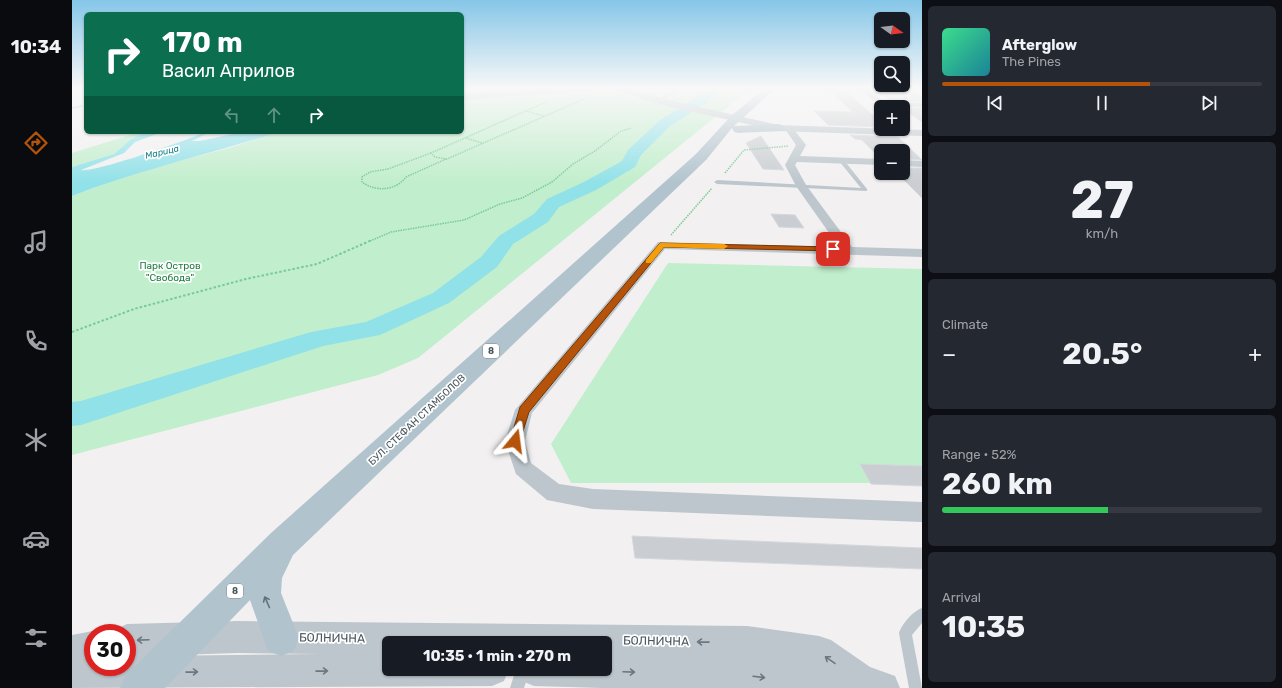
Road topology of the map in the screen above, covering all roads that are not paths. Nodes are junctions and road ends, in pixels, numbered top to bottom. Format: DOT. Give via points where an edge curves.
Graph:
graph roads {
  1 [pos="733,120"];
  2 [pos="743,120"];
  3 [pos="743,120"];
  4 [pos="740,123"];
  5 [pos="783,128"];
  6 [pos="922,133"];
  7 [pos="795,159"];
  8 [pos="841,160"];
  9 [pos="874,162"];
  10 [pos="910,163"];
  11 [pos="922,164"];
  12 [pos="717,182"];
  13 [pos="801,186"];
  14 [pos="848,250"];
  15 [pos="922,253"];
  16 [pos="922,512"];
  17 [pos="282,544"];
  18 [pos="922,614"];
  19 [pos="281,638"];
  20 [pos="187,639"];
  21 [pos="136,640"];
  22 [pos="84,649"];
  23 [pos="72,652"];
  24 [pos="612,671"];
  25 [pos="382,672"];
  26 [pos="521,676"];
  27 [pos="72,680"];
  28 [pos="146,680"];
  29 [pos="872,685"];
  30 [pos="517,688"];
  31 [pos="916,688"];
  1 -- 4 [label="street"];
  2 -- 4 [label="main road, БУЛ. СТЕФАН СТАМБОЛОВ / 8"];
  3 -- 4 [label="main road, БУЛ. СТЕФАН СТАМБОЛОВ / 8"];
  4 -- 5 [label="main road"];
  4 -- 17 [label="main road, БУЛ. СТЕФАН СТАМБОЛОВ / 8" via="700,157"];
  5 -- 6 [label="street"];
  5 -- 7 [label="street" via="801,145"];
  7 -- 8 [label="street"];
  7 -- 13 [label="street" via="790,165"];
  8 -- 9 [label="street"];
  8 -- 13 [label="lane" via="865,190"];
  10 -- 11 [label="street"];
  12 -- 13 [label="lane"];
  13 -- 14 [label="street"];
  14 -- 15 [label="street"];
  14 -- 16 [label="street" via="662,245 524,410 515,441 523,468 554,493 593,499"];
  19 -- 17 [label="main road, one-way" via="264,593 266,576"];
  17 -- 20 [label="main road, БУЛ. СТЕФАН СТАМБОЛОВ / 8"];
  18 -- 31 [label="lane" via="905,633"];
  19 -- 20 [label="street, БОЛНИЧНА"];
  29 -- 19 [label="street, БОЛНИЧНА, one-way" via="819,652 747,642"];
  20 -- 21 [label="street, БОЛНИЧНА, one-way"];
  20 -- 28 [label="main road, БУЛ. СТЕФАН СТАМБОЛОВ / 8"];
  22 -- 23 [label="street"];
  24 -- 29 [label="street, БОЛНИЧНА, one-way" via="755,676 821,686"];
  28 -- 25 [label="street, one-way"];
  26 -- 30 [label="lane"];
  27 -- 28 [label="street" via="105,673"];
}
